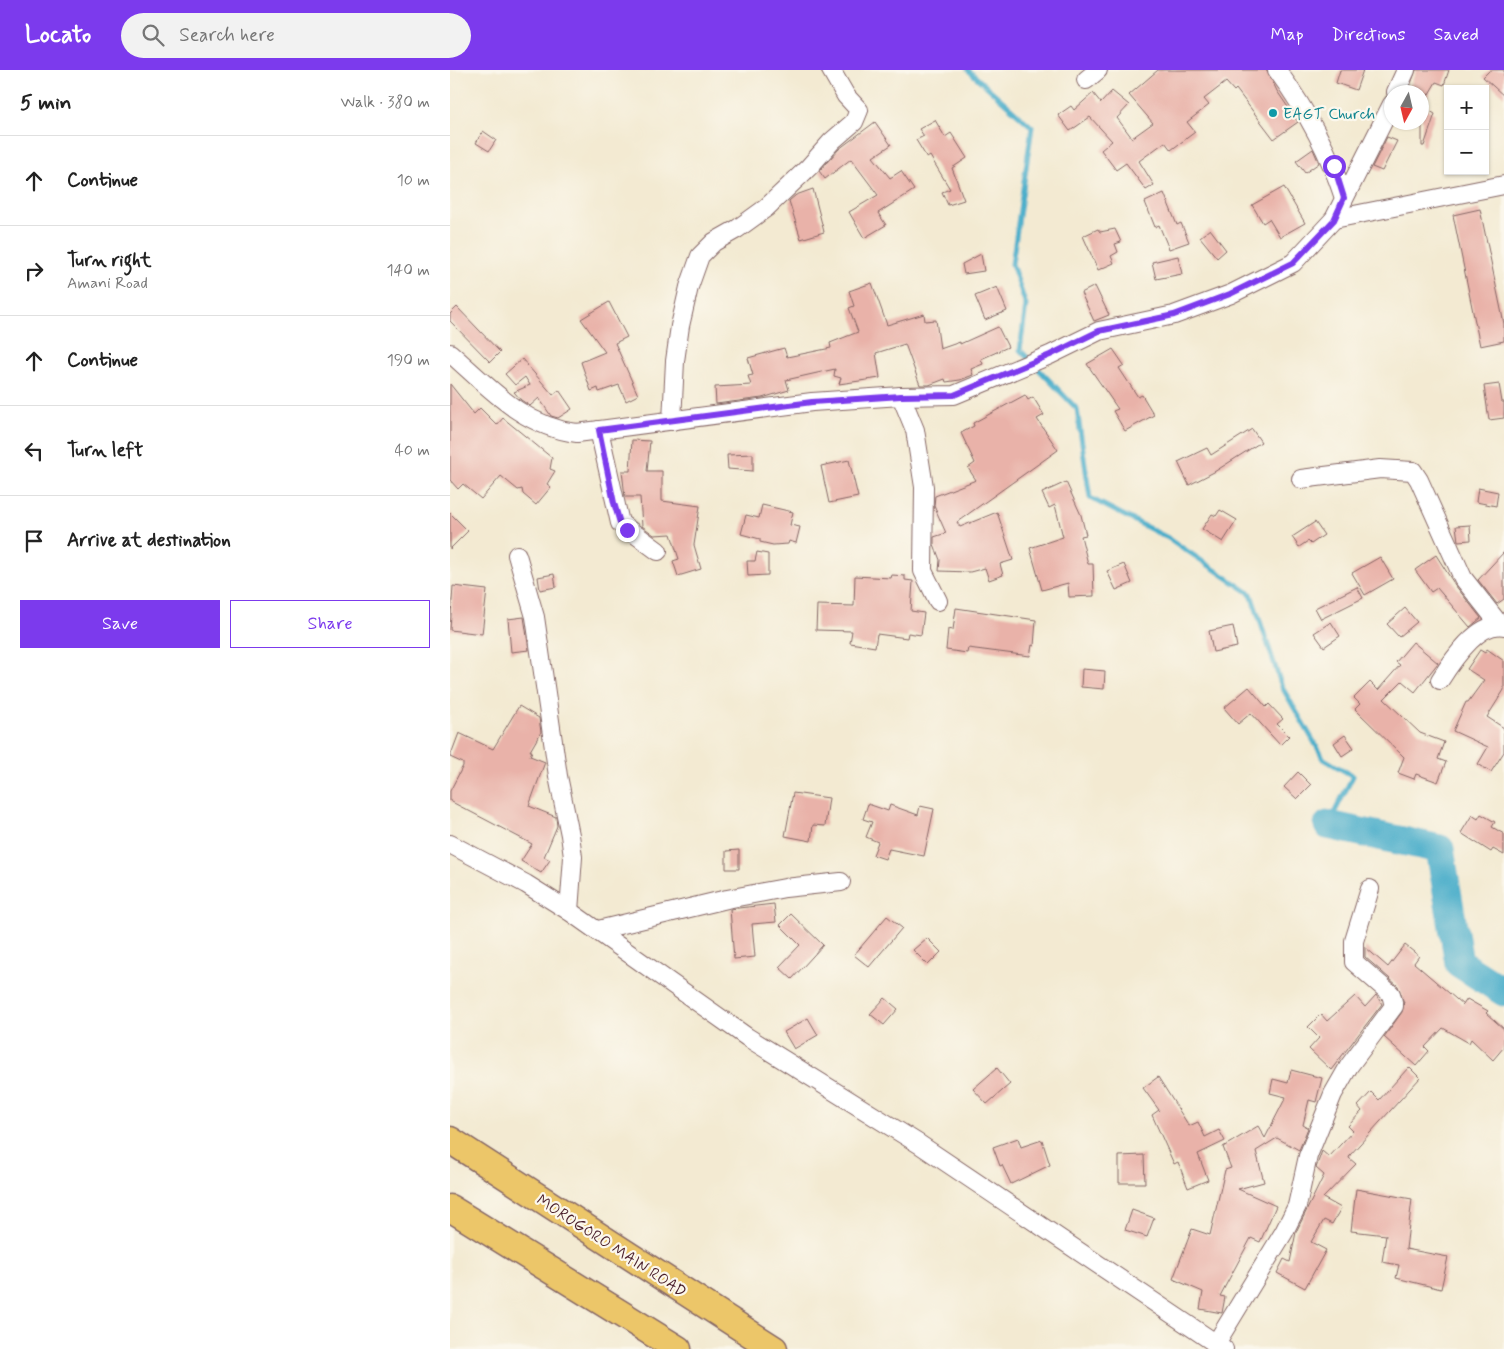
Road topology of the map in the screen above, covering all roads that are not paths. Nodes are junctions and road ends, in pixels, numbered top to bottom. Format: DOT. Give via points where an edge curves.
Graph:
graph roads {
  1 [pos="831,70"];
  2 [pos="1277,70"];
  3 [pos="1406,70"];
  4 [pos="1399,85"];
  5 [pos="1384,120"];
  6 [pos="1504,184"];
  7 [pos="1344,198"];
  8 [pos="1334,220"];
  9 [pos="450,353"];
  10 [pos="901,396"];
  11 [pos="672,421"];
  12 [pos="599,430"];
  13 [pos="1301,478"];
  14 [pos="658,551"];
  15 [pos="517,554"];
  16 [pos="938,601"];
  17 [pos="1502,626"];
  18 [pos="1440,680"];
  19 [pos="450,844"];
  20 [pos="841,882"];
  21 [pos="1370,889"];
  22 [pos="569,911"];
  23 [pos="598,930"];
  24 [pos="450,1140"];
  25 [pos="450,1208"];
  26 [pos="1220,1347"];
  27 [pos="678,1349"];
  28 [pos="774,1349"];
  1 -- 11 [label="street" via="846,96 859,110 854,122 766,208 714,242 700,256 688,287 680,326 674,362"];
  2 -- 7 [label="street" via="1315,126 1334,166"];
  3 -- 4 [label="street"];
  5 -- 7 [label="street"];
  6 -- 8 [label="street"];
  7 -- 8 [label="street"];
  8 -- 10 [label="street" via="1293,263 1230,294 1174,315 1099,331 954,395"];
  9 -- 12 [label="street" via="519,413 542,426 577,433"];
  10 -- 11 [label="street" via="812,402"];
  10 -- 16 [label="street" via="915,430 924,487 923,571"];
  11 -- 12 [label="street"];
  12 -- 14 [label="street" via="620,523"];
  13 -- 17 [label="street" via="1380,469 1413,471 1420,480 1463,578"];
  15 -- 22 [label="street" via="535,617 570,835"];
  17 -- 18 [label="street" via="1488,628 1472,638"];
  19 -- 22 [label="street"];
  20 -- 23 [label="street" via="727,899"];
  21 -- 26 [label="street" via="1354,941 1354,962 1391,994 1394,1006 1349,1066 1333,1094 1308,1156 1297,1206"];
  22 -- 23 [label="street"];
  23 -- 26 [label="street" via="747,1037 919,1144"];
  24 -- 28 [label="highway, MOROGORO MAIN ROAD"];
  25 -- 27 [label="highway"];
}
